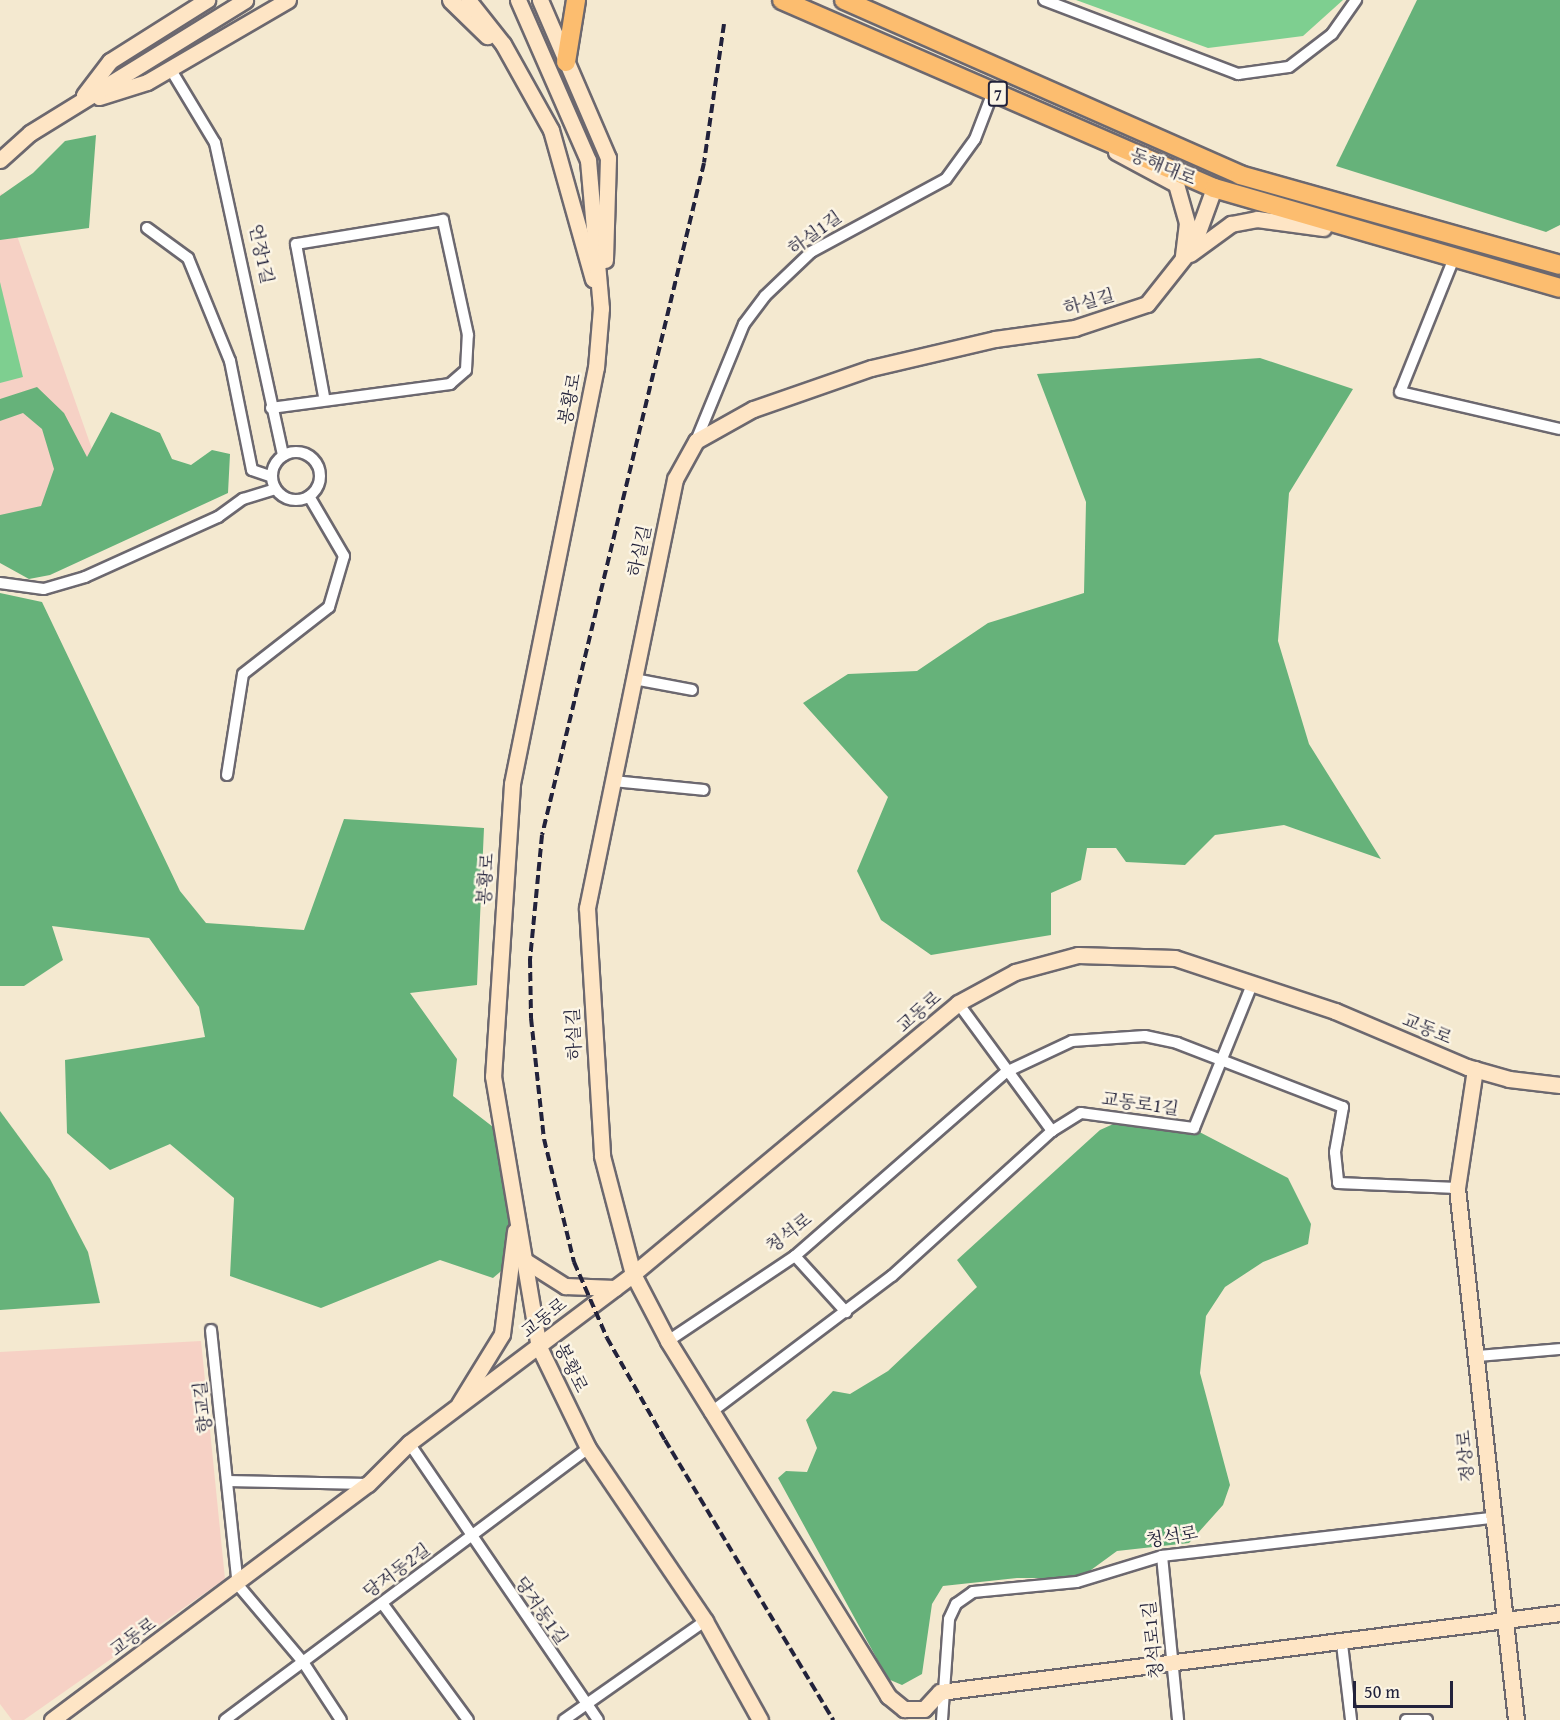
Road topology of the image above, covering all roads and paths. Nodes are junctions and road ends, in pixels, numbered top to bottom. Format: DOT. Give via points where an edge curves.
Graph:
graph roads {
  1 [pos="207,0"];
  2 [pos="245,0"];
  3 [pos="288,0"];
  4 [pos="450,0"];
  5 [pos="468,0"];
  6 [pos="518,0"];
  7 [pos="540,0"];
  8 [pos="576,0"];
  9 [pos="782,0"];
  10 [pos="844,0"];
  11 [pos="1044,0"];
  12 [pos="1356,0"];
  13 [pos="514,62"];
  14 [pos="566,62"];
  15 [pos="171,70"];
  16 [pos="993,92"];
  17 [pos="79,102"];
  18 [pos="30,133"];
  19 [pos="1099,140"];
  20 [pos="0,148"];
  21 [pos="0,160"];
  22 [pos="1220,167"];
  23 [pos="1214,188"];
  24 [pos="147,228"];
  25 [pos="1384,238"];
  26 [pos="1454,258"];
  27 [pos="1183,260"];
  28 [pos="1560,265"];
  29 [pos="1560,288"];
  30 [pos="601,308"];
  31 [pos="324,397"];
  32 [pos="271,408"];
  33 [pos="1560,429"];
  34 [pos="696,441"];
  35 [pos="283,456"];
  36 [pos="272,477"];
  37 [pos="275,489"];
  38 [pos="309,496"];
  39 [pos="0,583"];
  40 [pos="634,679"];
  41 [pos="692,690"];
  42 [pos="227,775"];
  43 [pos="613,782"];
  44 [pos="704,790"];
  45 [pos="1253,982"];
  46 [pos="958,1004"];
  47 [pos="1224,1060"];
  48 [pos="1475,1069"];
  49 [pos="1006,1072"];
  50 [pos="1560,1085"];
  51 [pos="1052,1131"];
  52 [pos="1457,1188"];
  53 [pos="517,1219"];
  54 [pos="795,1256"];
  55 [pos="524,1260"];
  56 [pos="633,1274"];
  57 [pos="615,1288"];
  58 [pos="846,1312"];
  59 [pos="211,1330"];
  60 [pos="668,1341"];
  61 [pos="539,1347"];
  62 [pos="1560,1349"];
  63 [pos="1477,1356"];
  64 [pos="454,1413"];
  65 [pos="710,1413"];
  66 [pos="409,1443"];
  67 [pos="588,1448"];
  68 [pos="227,1480"];
  69 [pos="368,1485"];
  70 [pos="1492,1518"];
  71 [pos="469,1537"];
  72 [pos="1162,1556"];
  73 [pos="238,1585"];
  74 [pos="382,1603"];
  75 [pos="1560,1613"];
  76 [pos="705,1621"];
  77 [pos="1503,1621"];
  78 [pos="1342,1644"];
  79 [pos="303,1662"];
  80 [pos="1172,1666"];
  81 [pos="940,1692"];
  82 [pos="586,1703"];
  83 [pos="52,1720"];
  84 [pos="225,1720"];
  85 [pos="341,1720"];
  86 [pos="468,1720"];
  87 [pos="564,1720"];
  88 [pos="598,1720"];
  89 [pos="760,1720"];
  90 [pos="942,1720"];
  91 [pos="1178,1720"];
  92 [pos="1351,1720"];
  93 [pos="1406,1720"];
  94 [pos="1427,1720"];
  95 [pos="1516,1720"];
  1 -- 17 [label="street" via="110,62"];
  2 -- 17 [label="street"];
  3 -- 15 [label="street"];
  4 -- 13 [label="street"];
  5 -- 13 [label="street"];
  6 -- 30 [label="street, 봉황로" via="588,160"];
  7 -- 14 [label="street"];
  8 -- 14 [label="main road"];
  9 -- 16 [label="main road, 동해대로 / 7"];
  10 -- 22 [label="main road, 동해대로 / 7"];
  11 -- 12 [label="street" via="1238,74 1289,67 1332,34"];
  13 -- 30 [label="street" via="551,130"];
  14 -- 30 [label="street" via="608,158 609,219"];
  15 -- 17 [label="street"];
  15 -- 32 [label="street, 언장1길" via="215,143"];
  16 -- 19 [label="main road, 동해대로 / 7"];
  16 -- 34 [label="street, 하실1길" via="975,139 946,179 811,252 765,296 744,324"];
  17 -- 18 [label="street"];
  18 -- 20 [label="street"];
  18 -- 21 [label="street"];
  19 -- 23 [label="main road, 동해대로 / 7"];
  19 -- 27 [label="street" via="1176,184 1187,223"];
  22 -- 23 [label="main road"];
  22 -- 28 [label="main road, 동해대로 / 7"];
  23 -- 25 [label="main road, 동해대로 / 7"];
  23 -- 27 [label="street, 하실길"];
  24 -- 36 [label="street" via="188,258 230,361 252,470"];
  25 -- 26 [label="main road, 동해대로 / 7"];
  25 -- 27 [label="street" via="1257,219 1231,224"];
  26 -- 29 [label="main road, 동해대로 / 7"];
  26 -- 33 [label="street" via="1400,392"];
  27 -- 34 [label="street, 하실길" via="1147,304 1075,328 871,368 753,409"];
  30 -- 53 [label="street, 봉황로" via="596,367 512,784 493,1076"];
  31 -- 31 [label="street" via="450,384 466,370 468,335 443,220 296,244"];
  31 -- 32 [label="street"];
  32 -- 35 [label="street, 언장1길"];
  34 -- 40 [label="street, 하실길" via="675,479"];
  35 -- 36 [label="street"];
  35 -- 38 [label="street" via="301,453 316,463 320,481"];
  36 -- 37 [label="street"];
  37 -- 38 [label="street" via="288,499"];
  37 -- 39 [label="street" via="243,499 218,517 86,578 44,589"];
  38 -- 42 [label="street" via="344,556 329,607 243,674"];
  40 -- 41 [label="street"];
  40 -- 43 [label="street, 하실길"];
  43 -- 44 [label="street"];
  43 -- 56 [label="street, 하실길" via="587,908 602,1156"];
  45 -- 46 [label="street, 교동로" via="1175,958 1078,956 1015,972"];
  45 -- 47 [label="street"];
  45 -- 48 [label="street, 교동로"];
  46 -- 49 [label="street"];
  46 -- 56 [label="street, 교동로"];
  47 -- 49 [label="street" via="1145,1036 1101,1037 1036,1054"];
  47 -- 51 [label="street, 교동로1길" via="1194,1128 1081,1113"];
  47 -- 52 [label="street" via="1344,1107 1335,1152 1338,1183"];
  48 -- 50 [label="street, 교동로" via="1509,1079"];
  48 -- 52 [label="street, 정상로"];
  49 -- 51 [label="street"];
  49 -- 54 [label="street, 청석로"];
  51 -- 58 [label="street"];
  52 -- 63 [label="street, 정상로"];
  53 -- 55 [label="street, 봉황로"];
  53 -- 64 [label="street" via="502,1334"];
  54 -- 58 [label="street"];
  54 -- 60 [label="street, 청석로"];
  55 -- 57 [label="street" via="565,1286"];
  55 -- 61 [label="street, 봉황로"];
  56 -- 57 [label="street, 교동로"];
  56 -- 60 [label="street"];
  57 -- 61 [label="street, 교동로"];
  58 -- 65 [label="street"];
  59 -- 68 [label="street, 향교길"];
  60 -- 65 [label="street"];
  61 -- 64 [label="street, 교동로"];
  61 -- 67 [label="street, 봉황로"];
  62 -- 63 [label="street"];
  63 -- 70 [label="street, 정상로"];
  64 -- 66 [label="street, 교동로"];
  65 -- 81 [label="street" via="888,1696 904,1708 924,1709"];
  66 -- 69 [label="street, 교동로"];
  66 -- 71 [label="street"];
  67 -- 71 [label="street, 당저동2길"];
  67 -- 76 [label="street, 봉황로"];
  68 -- 69 [label="street"];
  68 -- 73 [label="street, 향교길"];
  69 -- 73 [label="street, 교동로"];
  70 -- 72 [label="street, 청석로"];
  70 -- 77 [label="street, 정상로"];
  71 -- 74 [label="street, 당저동2길"];
  71 -- 82 [label="street, 당저동1길"];
  72 -- 80 [label="street, 청석로1길"];
  72 -- 81 [label="street, 청석로" via="1077,1582 973,1592 956,1604 949,1619 944,1646 948,1678"];
  73 -- 79 [label="street"];
  73 -- 83 [label="street, 교동로"];
  74 -- 79 [label="street, 당저동2길"];
  74 -- 86 [label="street"];
  75 -- 77 [label="street"];
  76 -- 82 [label="street"];
  76 -- 89 [label="street, 봉황로"];
  77 -- 78 [label="street"];
  77 -- 95 [label="street, 정상로"];
  78 -- 80 [label="street"];
  78 -- 92 [label="street"];
  79 -- 84 [label="street, 당저동2길"];
  79 -- 85 [label="street"];
  80 -- 81 [label="street"];
  80 -- 91 [label="street, 청석로1길"];
  81 -- 90 [label="street, 청석로"];
  82 -- 87 [label="street"];
  82 -- 88 [label="street, 당저동1길"];
  93 -- 94 [label="street"];
}
